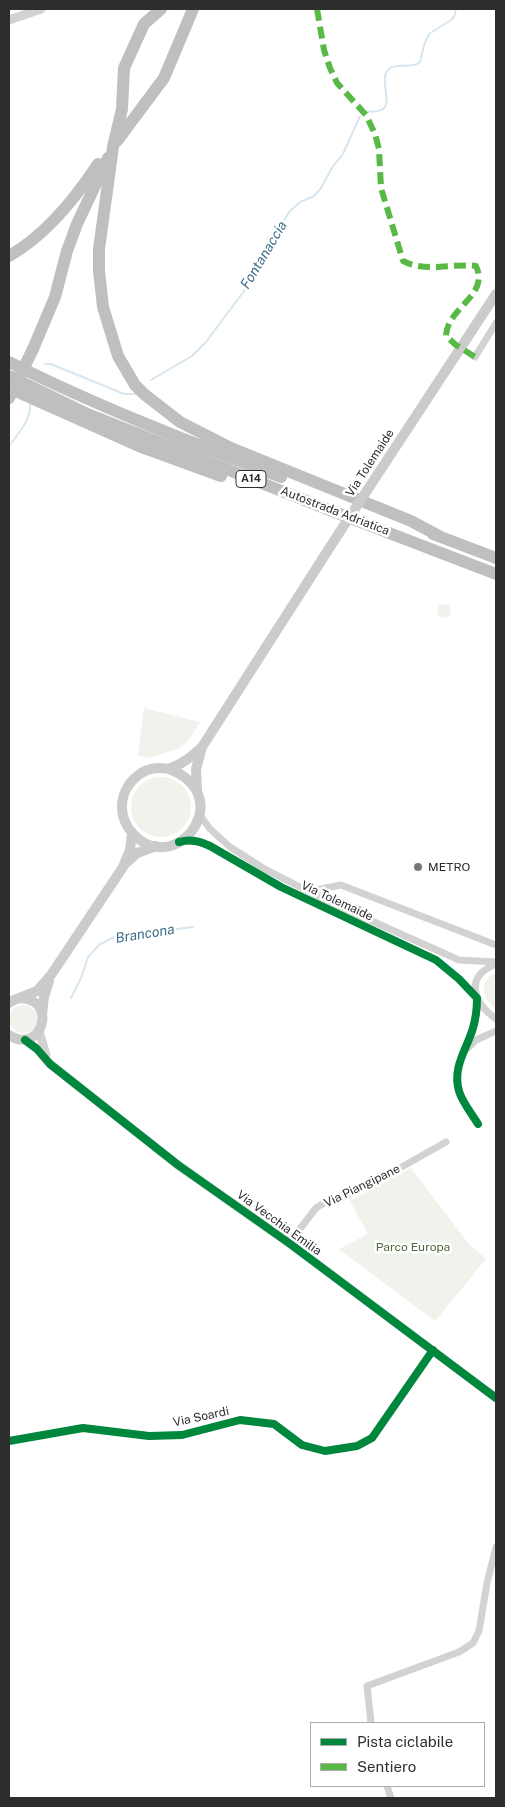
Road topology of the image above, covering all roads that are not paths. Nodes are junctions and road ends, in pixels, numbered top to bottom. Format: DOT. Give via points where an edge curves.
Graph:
graph roads {
  1 [pos="41,9"];
  2 [pos="161,9"];
  3 [pos="193,9"];
  4 [pos="9,20"];
  5 [pos="113,147"];
  6 [pos="9,256"];
  7 [pos="496,294"];
  8 [pos="496,323"];
  9 [pos="475,357"];
  10 [pos="9,362"];
  11 [pos="9,376"];
  12 [pos="9,388"];
  13 [pos="9,398"];
  14 [pos="337,513"];
  15 [pos="441,537"];
  16 [pos="496,558"];
  17 [pos="496,574"];
  18 [pos="202,747"];
  19 [pos="169,769"];
  20 [pos="197,791"];
  21 [pos="200,815"];
  22 [pos="132,834"];
  23 [pos="179,842"];
  24 [pos="156,846"];
  25 [pos="123,867"];
  26 [pos="309,891"];
  27 [pos="496,945"];
  28 [pos="496,963"];
  29 [pos="51,975"];
  30 [pos="477,998"];
  31 [pos="11,1002"];
  32 [pos="42,1014"];
  33 [pos="496,1019"];
  34 [pos="39,1031"];
  35 [pos="496,1031"];
  36 [pos="9,1035"];
  37 [pos="23,1040"];
  38 [pos="9,1046"];
  39 [pos="462,1056"];
  40 [pos="50,1064"];
  41 [pos="478,1124"];
  42 [pos="446,1142"];
  43 [pos="289,1243"];
  44 [pos="433,1350"];
  45 [pos="496,1398"];
  46 [pos="9,1441"];
  47 [pos="496,1547"];
  48 [pos="371,1722"];
  1 -- 4 [label="street"];
  2 -- 5 [label="highway" via="144,24 124,68 122,109"];
  3 -- 5 [label="highway" via="164,78"];
  5 -- 6 [label="highway" via="50,224"];
  5 -- 13 [label="highway, bridge" via="77,224 55,297"];
  5 -- 15 [label="highway" via="100,240 100,292 118,356 135,385 167,413 214,440 412,521"];
  7 -- 18 [label="main road, Via Tolemaide, bridge"];
  8 -- 9 [label="street"];
  10 -- 15 [label="highway, Autostrada Adriatica / A14" via="168,434"];
  11 -- 14 [label="highway, Autostrada Adriatica / A14" via="85,413"];
  12 -- 14 [label="highway" via="139,446"];
  14 -- 17 [label="highway, Autostrada Adriatica / A14"];
  15 -- 16 [label="highway, Autostrada Adriatica / A14"];
  18 -- 19 [label="main road, Via Tolemaide"];
  18 -- 20 [label="main road, Via Tolemaide" via="196,769"];
  19 -- 20 [label="main road" via="181,773"];
  19 -- 22 [label="main road, Via Tolemaide" via="146,771 128,786 122,810"];
  20 -- 21 [label="main road, Via Tolemaide"];
  21 -- 23 [label="main road" via="189,835"];
  21 -- 26 [label="street, Via Tolemaide" via="230,848"];
  22 -- 24 [label="main road"];
  22 -- 25 [label="main road, Via Tolemaide"];
  23 -- 24 [label="main road, Via Tolemaide"];
  23 -- 30 [label="street, Via Tolemaide" via="194,841 210,846 287,890 436,960"];
  24 -- 25 [label="main road, Via Tolemaide" via="137,853"];
  25 -- 29 [label="main road, Via Tolemaide"];
  26 -- 27 [label="street" via="341,885"];
  26 -- 28 [label="street, Via Tolemaide" via="459,960"];
  28 -- 30 [label="street, Via Tolemaide" via="477,977"];
  29 -- 31 [label="main road, Via Tolemaide" via="37,991"];
  29 -- 32 [label="main road, Via Tolemaide"];
  30 -- 33 [label="street, Via Tolemaide"];
  30 -- 39 [label="street, Via Tolemaide" via="473,1029"];
  31 -- 32 [label="main road, Via Tolemaide" via="26,998 37,1005"];
  32 -- 34 [label="main road, Via Tolemaide" via="43,1023"];
  34 -- 37 [label="main road" via="32,1038"];
  34 -- 40 [label="street"];
  35 -- 39 [label="street" via="476,1040"];
  36 -- 37 [label="main road"];
  37 -- 38 [label="main road"];
  37 -- 40 [label="street, Via Vecchia Emilia" via="37,1049"];
  39 -- 41 [label="street, Via Tolemaide" via="458,1068 459,1092"];
  40 -- 43 [label="street, Via Vecchia Emilia" via="178,1165"];
  42 -- 43 [label="street, Via Piangipane" via="377,1181 316,1208"];
  43 -- 44 [label="street, Via Vecchia Emilia"];
  44 -- 45 [label="street, Via Vecchia Emilia"];
  44 -- 46 [label="street, Via Soardi" via="372,1438 357,1446 325,1451 302,1445 274,1424 240,1420 182,1435 149,1436 83,1428"];
  47 -- 48 [label="street" via="479,1631 473,1643 459,1652 367,1686"];
}
